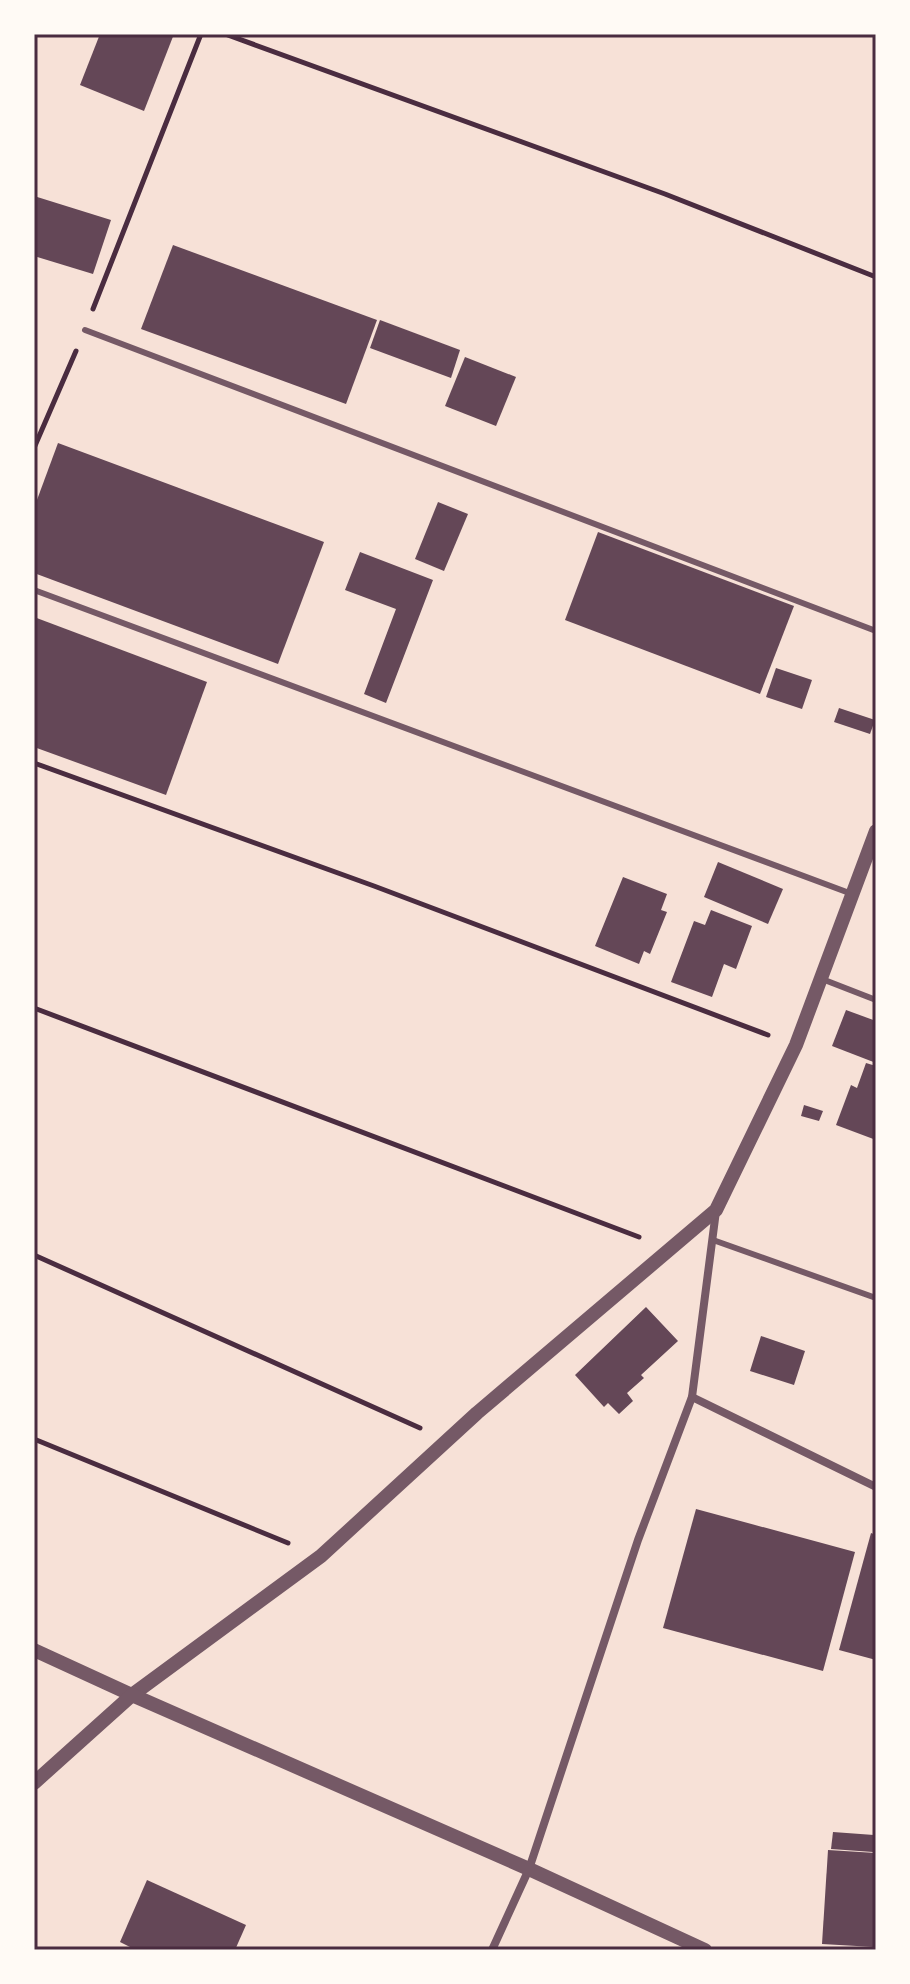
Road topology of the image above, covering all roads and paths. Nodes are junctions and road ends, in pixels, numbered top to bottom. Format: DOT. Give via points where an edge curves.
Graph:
graph roads {
  1 [pos="201,34"];
  2 [pos="225,34"];
  3 [pos="876,277"];
  4 [pos="85,330"];
  5 [pos="34,448"];
  6 [pos="34,590"];
  7 [pos="876,631"];
  8 [pos="34,763"];
  9 [pos="876,831"];
  10 [pos="853,895"];
  11 [pos="822,979"];
  12 [pos="876,1000"];
  13 [pos="34,1008"];
  14 [pos="796,1045"];
  15 [pos="716,1210"];
  16 [pos="713,1240"];
  17 [pos="669,1248"];
  18 [pos="34,1255"];
  19 [pos="876,1298"];
  20 [pos="692,1397"];
  21 [pos="34,1439"];
  22 [pos="447,1440"];
  23 [pos="876,1487"];
  24 [pos="321,1556"];
  25 [pos="34,1650"];
  26 [pos="132,1695"];
  27 [pos="34,1783"];
  28 [pos="529,1869"];
  29 [pos="492,1950"];
  30 [pos="705,1950"];
  1 -- 4 [label="path"];
  2 -- 3 [label="path"];
  4 -- 5 [label="path"];
  4 -- 7 [label="lane"];
  6 -- 10 [label="lane"];
  8 -- 14 [label="path"];
  9 -- 10 [label="street"];
  10 -- 11 [label="street"];
  11 -- 12 [label="lane"];
  11 -- 14 [label="street"];
  13 -- 17 [label="path"];
  14 -- 15 [label="street"];
  15 -- 16 [label="street"];
  15 -- 17 [label="street"];
  16 -- 19 [label="lane"];
  16 -- 20 [label="street"];
  17 -- 22 [label="street"];
  18 -- 22 [label="path"];
  20 -- 23 [label="street"];
  20 -- 28 [label="street" via="638,1540"];
  21 -- 24 [label="path"];
  22 -- 24 [label="street"];
  24 -- 26 [label="street"];
  25 -- 26 [label="street"];
  26 -- 27 [label="street"];
  26 -- 28 [label="street"];
  28 -- 29 [label="street"];
  28 -- 30 [label="street"];
}
